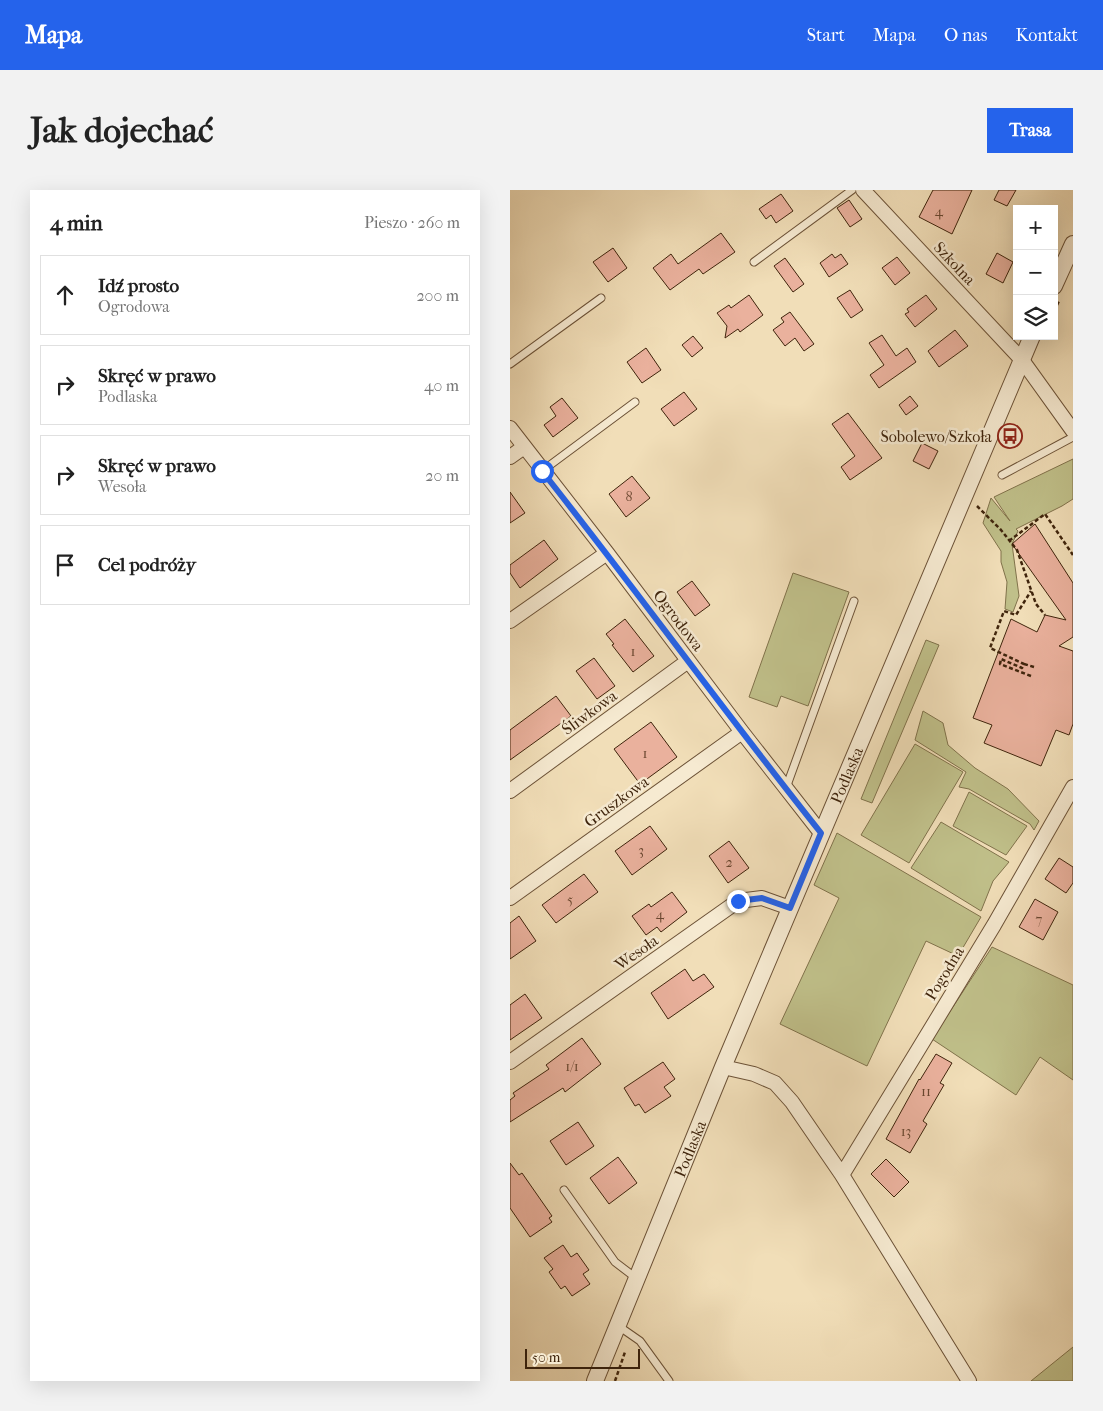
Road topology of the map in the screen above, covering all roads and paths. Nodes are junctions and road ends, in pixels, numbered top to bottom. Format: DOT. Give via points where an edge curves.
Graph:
graph roads {
  1 [pos="852,190"];
  2 [pos="864,190"];
  3 [pos="1073,244"];
  4 [pos="754,262"];
  5 [pos="1058,277"];
  6 [pos="601,298"];
  7 [pos="1030,340"];
  8 [pos="1022,360"];
  9 [pos="510,364"];
  10 [pos="635,402"];
  11 [pos="510,428"];
  12 [pos="1073,431"];
  13 [pos="1073,437"];
  14 [pos="524,447"];
  15 [pos="510,457"];
  16 [pos="542,471"];
  17 [pos="1002,475"];
  18 [pos="972,503"];
  19 [pos="1009,541"];
  20 [pos="607,553"];
  21 [pos="1073,555"];
  22 [pos="1031,592"];
  23 [pos="854,600"];
  24 [pos="1045,615"];
  25 [pos="510,621"];
  26 [pos="688,661"];
  27 [pos="1024,664"];
  28 [pos="1034,667"];
  29 [pos="1031,676"];
  30 [pos="742,732"];
  31 [pos="786,788"];
  32 [pos="1073,788"];
  33 [pos="510,791"];
  34 [pos="821,833"];
  35 [pos="510,898"];
  36 [pos="790,908"];
  37 [pos="510,1062"];
  38 [pos="723,1067"];
  39 [pos="842,1175"];
  40 [pos="564,1190"];
  41 [pos="636,1278"];
  42 [pos="617,1325"];
  43 [pos="594,1381"];
  44 [pos="669,1381"];
  45 [pos="969,1381"];
  1 -- 4 [label="lane"];
  2 -- 8 [label="street, Szkolna"];
  3 -- 5 [label="street"];
  6 -- 9 [label="lane"];
  7 -- 8 [label="street, Podlaska"];
  8 -- 12 [label="street, Szkolna"];
  8 -- 34 [label="street, Podlaska"];
  10 -- 16 [label="lane"];
  11 -- 14 [label="street, Ogrodowa"];
  13 -- 17 [label="lane"];
  14 -- 15 [label="street"];
  14 -- 16 [label="street, Ogrodowa"];
  16 -- 20 [label="street, Ogrodowa"];
  18 -- 19 [label="path"];
  19 -- 21 [label="path" via="1045,514"];
  19 -- 22 [label="path" via="1017,550"];
  20 -- 25 [label="street"];
  20 -- 26 [label="street, Ogrodowa"];
  22 -- 24 [label="path"];
  22 -- 27 [label="path" via="1016,615 1004,612 990,648"];
  23 -- 31 [label="lane"];
  26 -- 30 [label="street, Ogrodowa"];
  26 -- 33 [label="street, Śliwkowa"];
  27 -- 28 [label="path"];
  27 -- 29 [label="path" via="1022,668 1001,660 1000,664"];
  30 -- 31 [label="street, Ogrodowa"];
  30 -- 35 [label="street, Gruszkowa"];
  31 -- 34 [label="street, Ogrodowa"];
  32 -- 39 [label="street, Pogodna"];
  34 -- 36 [label="street, Podlaska"];
  36 -- 37 [label="street, Wesoła" via="762,898 738,901"];
  36 -- 38 [label="street, Podlaska"];
  38 -- 39 [label="street" via="775,1083 792,1102"];
  38 -- 41 [label="street, Podlaska"];
  39 -- 45 [label="street"];
  40 -- 41 [label="lane" via="614,1262"];
  41 -- 42 [label="street, Podlaska"];
  42 -- 43 [label="street, Podlaska"];
  42 -- 44 [label="lane" via="640,1341"];
}
